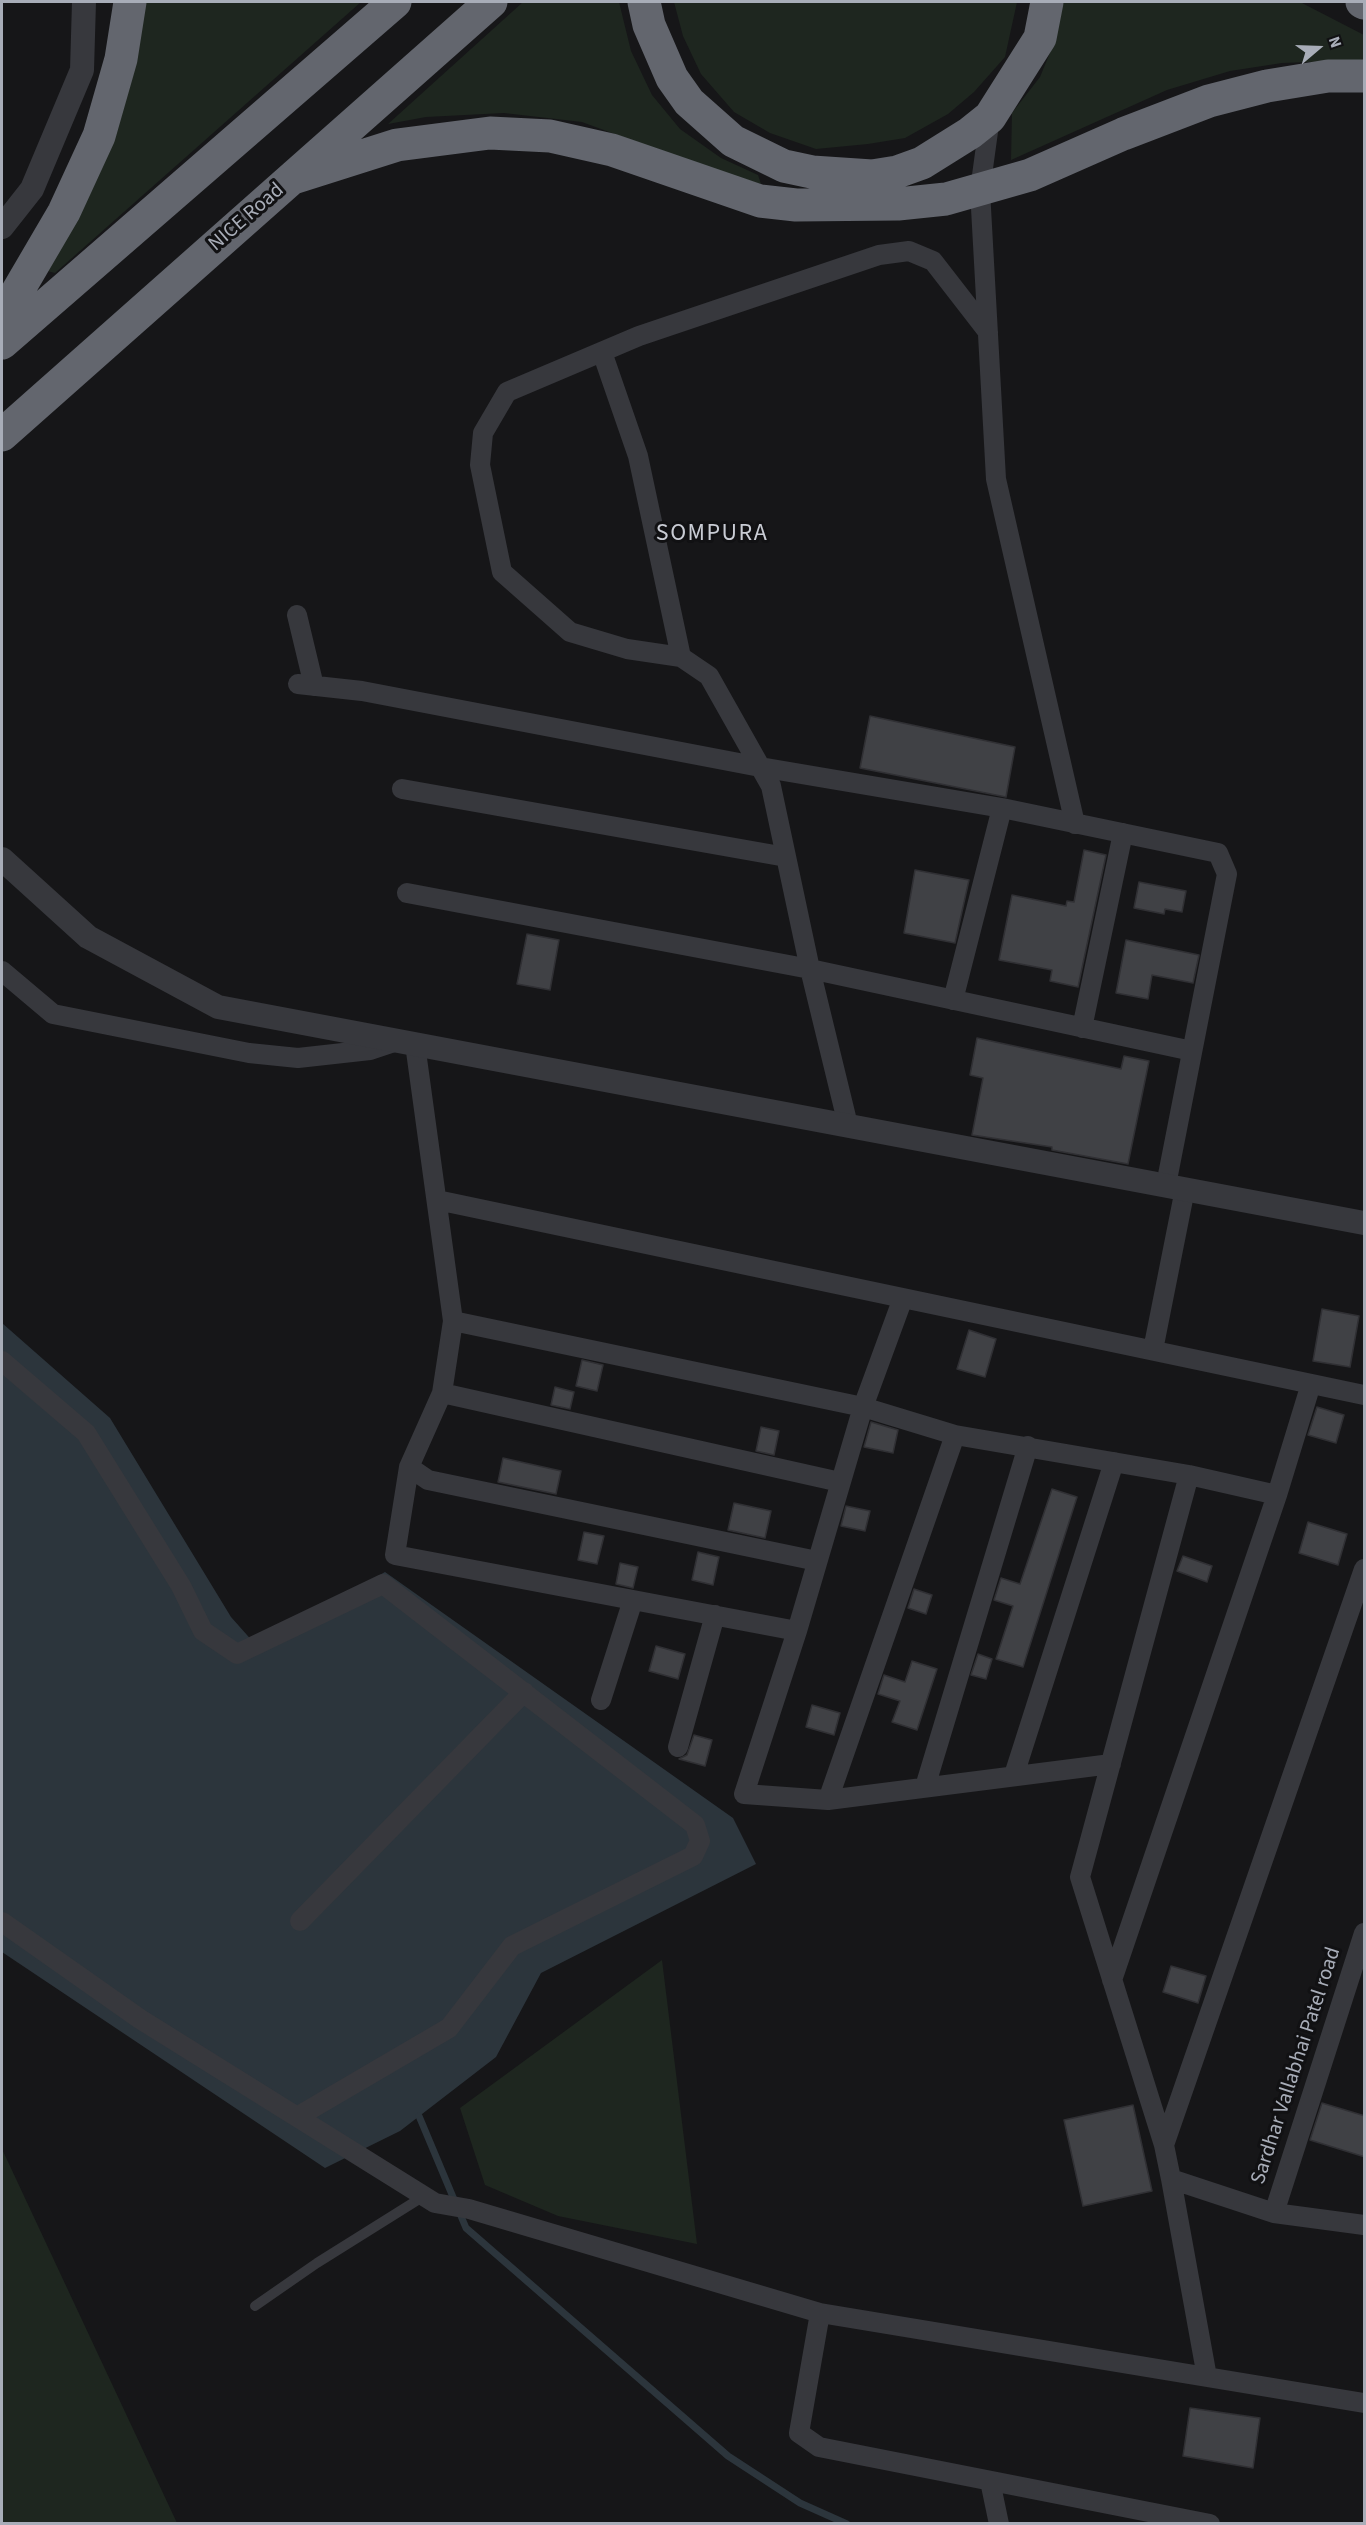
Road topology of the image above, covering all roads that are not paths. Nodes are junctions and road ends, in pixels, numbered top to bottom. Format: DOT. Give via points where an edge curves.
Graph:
graph roads {
  1 [pos="84,2"];
  2 [pos="130,2"];
  3 [pos="395,2"];
  4 [pos="491,2"];
  5 [pos="644,2"];
  6 [pos="1047,2"];
  7 [pos="1365,76"];
  8 [pos="990,117"];
  9 [pos="293,178"];
  10 [pos="980,190"];
  11 [pos="2,227"];
  12 [pos="2,318"];
  13 [pos="988,332"];
  14 [pos="2,343"];
  15 [pos="602,352"];
  16 [pos="2,435"];
  17 [pos="297,615"];
  18 [pos="681,657"];
  19 [pos="760,768"];
  20 [pos="402,789"];
  21 [pos="1002,808"];
  22 [pos="1075,824"];
  23 [pos="1123,833"];
  24 [pos="786,857"];
  25 [pos="2,860"];
  26 [pos="407,893"];
  27 [pos="810,969"];
  28 [pos="2,971"];
  29 [pos="953,1000"];
  30 [pos="1082,1028"];
  31 [pos="407,1043"];
  32 [pos="1192,1051"];
  33 [pos="848,1125"];
  34 [pos="1175,1187"];
  35 [pos="437,1200"];
  36 [pos="1365,1222"];
  37 [pos="903,1298"];
  38 [pos="453,1321"];
  39 [pos="1153,1350"];
  40 [pos="2,1361"];
  41 [pos="1311,1384"];
  42 [pos="442,1393"];
  43 [pos="1365,1395"];
  44 [pos="863,1407"];
  45 [pos="955,1435"];
  46 [pos="1028,1446"];
  47 [pos="1114,1462"];
  48 [pos="409,1467"];
  49 [pos="1189,1475"];
  50 [pos="840,1482"];
  51 [pos="1277,1495"];
  52 [pos="817,1561"];
  53 [pos="1365,1569"];
  54 [pos="633,1600"];
  55 [pos="715,1616"];
  56 [pos="797,1631"];
  57 [pos="524,1692"];
  58 [pos="602,1700"];
  59 [pos="678,1747"];
  60 [pos="1111,1764"];
  61 [pos="1014,1775"];
  62 [pos="925,1787"];
  63 [pos="828,1800"];
  64 [pos="300,1921"];
  65 [pos="2,1922"];
  66 [pos="1365,1933"];
  67 [pos="1112,1980"];
  68 [pos="297,2117"];
  69 [pos="1164,2145"];
  70 [pos="1171,2179"];
  71 [pos="430,2200"];
  72 [pos="1274,2213"];
  73 [pos="1365,2225"];
  74 [pos="255,2306"];
  75 [pos="820,2313"];
  76 [pos="1207,2377"];
  77 [pos="1365,2403"];
  78 [pos="990,2481"];
  79 [pos="999,2523"];
  80 [pos="1210,2523"];
  1 -- 11 [label="street" via="82,70 32,189"];
  2 -- 12 [label="highway" via="121,59 99,136 64,212"];
  3 -- 14 [label="highway"];
  4 -- 9 [label="highway, NICE Road"];
  5 -- 8 [label="highway" via="660,52 689,102 733,141 784,166 845,176 897,172 946,148"];
  6 -- 8 [label="highway" via="1040,38"];
  7 -- 10 [label="highway" via="1328,76 1209,101 1030,175"];
  8 -- 10 [label="street"];
  9 -- 10 [label="highway" via="397,145 490,133 550,136 612,150 760,201 897,204 946,199"];
  9 -- 16 [label="highway, NICE Road"];
  10 -- 13 [label="street"];
  13 -- 15 [label="street" via="933,261 909,251 879,255"];
  13 -- 22 [label="street" via="996,479"];
  15 -- 18 [label="street" via="638,456"];
  15 -- 18 [label="street" via="507,392 483,433 480,465 502,572 570,632 627,649"];
  17 -- 19 [label="street" via="306,685 362,691"];
  18 -- 19 [label="street" via="709,675"];
  19 -- 21 [label="street"];
  19 -- 24 [label="street" via="771,786"];
  20 -- 24 [label="street"];
  21 -- 22 [label="street"];
  21 -- 29 [label="street"];
  22 -- 23 [label="street"];
  23 -- 30 [label="street"];
  23 -- 32 [label="street" via="1218,853 1227,874"];
  24 -- 27 [label="street"];
  25 -- 31 [label="street" via="88,938 218,1007"];
  26 -- 27 [label="street"];
  27 -- 29 [label="street"];
  27 -- 33 [label="street"];
  28 -- 31 [label="street" via="53,1014 249,1053 298,1058"];
  29 -- 30 [label="street"];
  30 -- 32 [label="street"];
  31 -- 33 [label="street"];
  31 -- 35 [label="street"];
  32 -- 34 [label="street"];
  33 -- 34 [label="street"];
  34 -- 36 [label="street"];
  34 -- 39 [label="street"];
  35 -- 37 [label="street"];
  35 -- 38 [label="street"];
  37 -- 39 [label="street"];
  37 -- 44 [label="street"];
  38 -- 42 [label="street"];
  38 -- 44 [label="street"];
  39 -- 41 [label="street"];
  40 -- 57 [label="street" via="86,1433 181,1586 203,1631 237,1654 383,1584"];
  41 -- 43 [label="street"];
  41 -- 51 [label="street"];
  42 -- 48 [label="street"];
  42 -- 50 [label="street"];
  44 -- 45 [label="street"];
  44 -- 50 [label="street"];
  45 -- 46 [label="street"];
  45 -- 63 [label="street"];
  46 -- 47 [label="street"];
  46 -- 62 [label="street"];
  47 -- 49 [label="street"];
  47 -- 61 [label="street"];
  48 -- 52 [label="street" via="428,1480"];
  48 -- 54 [label="street" via="395,1555"];
  49 -- 51 [label="street"];
  49 -- 60 [label="street"];
  50 -- 52 [label="street"];
  51 -- 67 [label="street"];
  52 -- 56 [label="street"];
  53 -- 69 [label="street"];
  54 -- 55 [label="street"];
  54 -- 58 [label="street"];
  55 -- 56 [label="street"];
  55 -- 59 [label="street"];
  56 -- 63 [label="street" via="744,1794"];
  57 -- 64 [label="street"];
  57 -- 68 [label="street" via="695,1825 700,1841 693,1856 512,1946 449,2028"];
  60 -- 61 [label="street"];
  60 -- 67 [label="street" via="1080,1877"];
  61 -- 62 [label="street"];
  62 -- 63 [label="street"];
  65 -- 68 [label="street" via="140,2019"];
  66 -- 72 [label="street, Sardhar Vallabhai Patel road"];
  67 -- 69 [label="street"];
  68 -- 71 [label="street"];
  69 -- 70 [label="street"];
  70 -- 72 [label="street"];
  70 -- 76 [label="street"];
  71 -- 74 [label="lane" via="317,2263"];
  71 -- 75 [label="street"];
  72 -- 73 [label="street"];
  75 -- 76 [label="street"];
  75 -- 78 [label="street" via="799,2433 819,2447"];
  76 -- 77 [label="street"];
  78 -- 79 [label="street"];
  78 -- 80 [label="street"];
}
